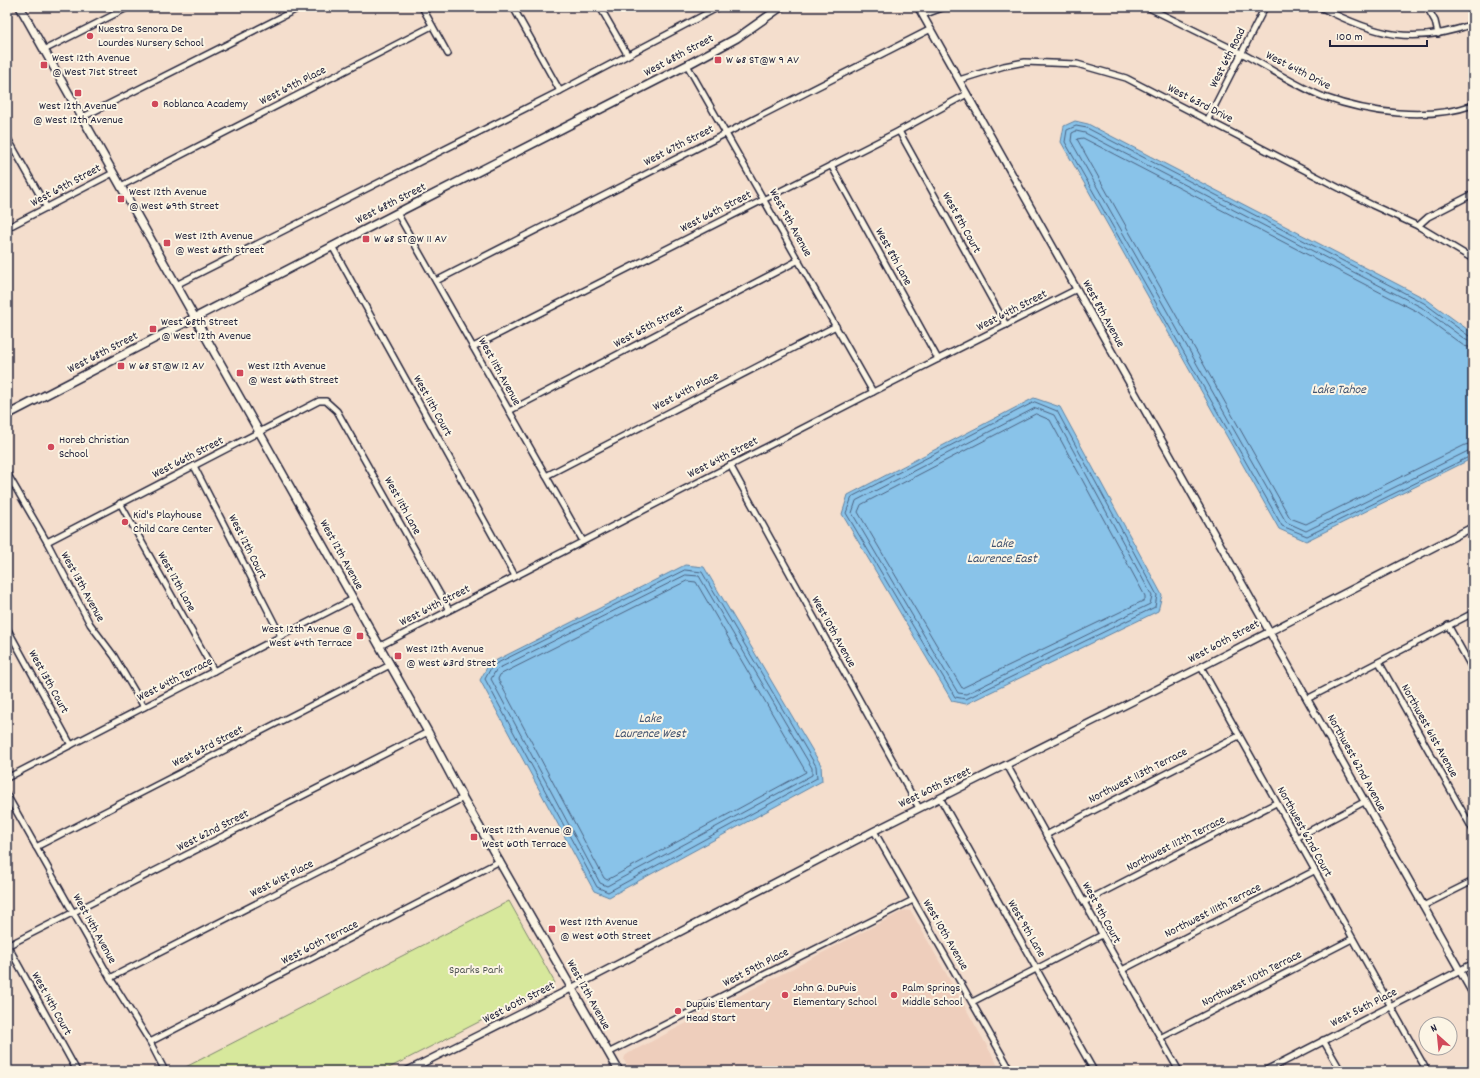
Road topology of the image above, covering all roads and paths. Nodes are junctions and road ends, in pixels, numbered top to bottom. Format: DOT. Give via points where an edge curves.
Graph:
graph roads {
  1 [pos="20,7"];
  2 [pos="302,7"];
  3 [pos="422,7"];
  4 [pos="513,7"];
  5 [pos="600,7"];
  6 [pos="719,7"];
  7 [pos="781,7"];
  8 [pos="918,7"];
  9 [pos="945,7"];
  10 [pos="1147,7"];
  11 [pos="1265,7"];
  12 [pos="1320,7"];
  13 [pos="1427,7"];
  14 [pos="126,8"];
  15 [pos="923,15"];
  16 [pos="1473,24"];
  17 [pos="432,26"];
  18 [pos="930,29"];
  19 [pos="1438,34"];
  20 [pos="44,50"];
  21 [pos="1242,53"];
  22 [pos="448,54"];
  23 [pos="627,54"];
  24 [pos="687,65"];
  25 [pos="959,80"];
  26 [pos="560,91"];
  27 [pos="967,94"];
  28 [pos="1473,105"];
  29 [pos="83,117"];
  30 [pos="1208,119"];
  31 [pos="899,131"];
  32 [pos="726,134"];
  33 [pos="7,137"];
  34 [pos="831,165"];
  35 [pos="113,172"];
  36 [pos="121,186"];
  37 [pos="1473,194"];
  38 [pos="764,198"];
  39 [pos="47,208"];
  40 [pos="397,213"];
  41 [pos="1418,226"];
  42 [pos="7,228"];
  43 [pos="332,246"];
  44 [pos="1473,259"];
  45 [pos="799,260"];
  46 [pos="436,281"];
  47 [pos="176,285"];
  48 [pos="1077,290"];
  49 [pos="195,318"];
  50 [pos="1006,325"];
  51 [pos="836,326"];
  52 [pos="473,347"];
  53 [pos="938,359"];
  54 [pos="873,392"];
  55 [pos="337,411"];
  56 [pos="509,411"];
  57 [pos="7,415"];
  58 [pos="259,432"];
  59 [pos="730,465"];
  60 [pos="194,466"];
  61 [pos="7,473"];
  62 [pos="546,476"];
  63 [pos="120,503"];
  64 [pos="1473,527"];
  65 [pos="47,542"];
  66 [pos="582,542"];
  67 [pos="515,576"];
  68 [pos="354,599"];
  69 [pos="449,610"];
  70 [pos="1473,613"];
  71 [pos="1448,625"];
  72 [pos="7,628"];
  73 [pos="1269,631"];
  74 [pos="281,636"];
  75 [pos="380,646"];
  76 [pos="1379,662"];
  77 [pos="390,665"];
  78 [pos="1201,667"];
  79 [pos="1473,670"];
  80 [pos="214,671"];
  81 [pos="1307,699"];
  82 [pos="144,707"];
  83 [pos="428,732"];
  84 [pos="1239,736"];
  85 [pos="71,745"];
  86 [pos="1007,765"];
  87 [pos="7,778"];
  88 [pos="7,795"];
  89 [pos="463,798"];
  90 [pos="940,798"];
  91 [pos="1364,802"];
  92 [pos="1276,803"];
  93 [pos="919,808"];
  94 [pos="1473,830"];
  95 [pos="874,831"];
  96 [pos="1046,835"];
  97 [pos="1296,838"];
  98 [pos="36,847"];
  99 [pos="500,861"];
  100 [pos="1314,871"];
  101 [pos="1473,882"];
  102 [pos="913,900"];
  103 [pos="1084,902"];
  104 [pos="1423,906"];
  105 [pos="74,913"];
  106 [pos="1102,935"];
  107 [pos="1352,939"];
  108 [pos="7,946"];
  109 [pos="1473,964"];
  110 [pos="1038,969"];
  111 [pos="1122,970"];
  112 [pos="1460,971"];
  113 [pos="110,978"];
  114 [pos="572,988"];
  115 [pos="1473,994"];
  116 [pos="972,1002"];
  117 [pos="1391,1006"];
  118 [pos="1160,1038"];
  119 [pos="1323,1040"];
  120 [pos="150,1042"];
  121 [pos="608,1053"];
  122 [pos="420,1068"];
  123 [pos="77,1071"];
  124 [pos="165,1071"];
  125 [pos="407,1071"];
  126 [pos="618,1071"];
  127 [pos="1011,1071"];
  128 [pos="1094,1071"];
  129 [pos="1179,1071"];
  130 [pos="1265,1071"];
  131 [pos="1341,1071"];
  132 [pos="1427,1071"];
  1 -- 20 [label="main road, West 12th Avenue"];
  2 -- 29 [label="street"];
  3 -- 17 [label="street"];
  4 -- 26 [label="street"];
  5 -- 23 [label="street"];
  6 -- 23 [label="street, West 68th Street"];
  7 -- 24 [label="main road, West 68th Street" via="737,38"];
  8 -- 15 [label="street, West 8th Avenue"];
  9 -- 15 [label="street"];
  10 -- 21 [label="street, West 64th Drive"];
  11 -- 21 [label="street, West 6th Road"];
  12 -- 19 [label="street" via="1369,30 1394,35"];
  13 -- 19 [label="street"];
  14 -- 20 [label="street"];
  15 -- 18 [label="street, West 8th Avenue"];
  16 -- 19 [label="street"];
  17 -- 22 [label="street"];
  17 -- 36 [label="street, West 69th Place"];
  18 -- 25 [label="street, West 8th Avenue"];
  18 -- 32 [label="street, West 67th Street"];
  20 -- 29 [label="main road, West 12th Avenue"];
  21 -- 28 [label="street, West 64th Drive" via="1322,96 1350,105 1390,113 1442,112"];
  21 -- 30 [label="street, West 6th Road"];
  23 -- 26 [label="street, West 68th Street"];
  24 -- 32 [label="street, West 9th Avenue"];
  24 -- 40 [label="main road, West 68th Street"];
  25 -- 27 [label="street, West 8th Avenue"];
  25 -- 30 [label="street, West 63rd Drive" via="1025,62 1077,64 1126,78"];
  26 -- 47 [label="street, West 68th Street"];
  27 -- 31 [label="street, West 66th Street"];
  27 -- 48 [label="street, West 8th Avenue"];
  29 -- 35 [label="main road, West 12th Avenue"];
  30 -- 41 [label="street, West 63rd Drive" via="1372,205"];
  31 -- 34 [label="street, West 66th Street"];
  31 -- 50 [label="street, West 8th Court"];
  32 -- 38 [label="street, West 9th Avenue"];
  32 -- 46 [label="street, West 67th Street"];
  33 -- 39 [label="street"];
  34 -- 38 [label="street, West 66th Street"];
  34 -- 53 [label="street, West 8th Lane"];
  35 -- 36 [label="main road, West 12th Avenue"];
  35 -- 39 [label="street, West 69th Street"];
  36 -- 47 [label="main road, West 12th Avenue"];
  37 -- 41 [label="street" via="1428,217"];
  38 -- 45 [label="street, West 9th Avenue"];
  38 -- 52 [label="street, West 66th Street"];
  39 -- 42 [label="street, West 69th Street"];
  40 -- 43 [label="main road, West 68th Street"];
  40 -- 46 [label="street, West 11th Avenue"];
  41 -- 44 [label="street, West 63rd Drive"];
  43 -- 49 [label="main road, West 68th Street"];
  43 -- 67 [label="street, West 11th Court"];
  45 -- 51 [label="street, West 9th Avenue"];
  45 -- 56 [label="street, West 65th Street"];
  46 -- 52 [label="street, West 11th Avenue"];
  47 -- 49 [label="main road, West 12th Avenue"];
  48 -- 50 [label="street, West 64th Street"];
  48 -- 73 [label="street, West 8th Avenue"];
  49 -- 57 [label="main road, West 68th Street"];
  49 -- 58 [label="main road, West 12th Avenue"];
  50 -- 53 [label="street, West 64th Street"];
  51 -- 54 [label="street, West 9th Avenue"];
  51 -- 62 [label="street, West 64th Place"];
  52 -- 56 [label="street, West 11th Avenue"];
  53 -- 54 [label="street, West 64th Street"];
  54 -- 59 [label="street, West 64th Street"];
  55 -- 58 [label="street, West 66th Street" via="326,401 319,401"];
  55 -- 69 [label="street, West 11th Lane"];
  56 -- 62 [label="street, West 11th Avenue"];
  58 -- 60 [label="street, West 66th Street"];
  58 -- 68 [label="main road, West 12th Avenue"];
  59 -- 66 [label="street, West 64th Street"];
  59 -- 93 [label="street, West 10th Avenue"];
  60 -- 63 [label="street, West 66th Street"];
  60 -- 74 [label="street, West 12th Court"];
  61 -- 65 [label="street, West 13th Avenue"];
  62 -- 66 [label="street, West 11th Avenue"];
  63 -- 65 [label="street, West 66th Street"];
  63 -- 80 [label="street, West 12th Lane"];
  64 -- 73 [label="street, West 60th Street"];
  65 -- 82 [label="street, West 13th Avenue" via="90,624 114,656"];
  66 -- 67 [label="street, West 64th Street"];
  67 -- 69 [label="street, West 64th Street"];
  68 -- 74 [label="street, West 64th Terrace"];
  68 -- 75 [label="main road, West 12th Avenue"];
  69 -- 75 [label="street, West 64th Street"];
  70 -- 71 [label="street"];
  71 -- 76 [label="street"];
  71 -- 79 [label="street"];
  72 -- 85 [label="street, West 13th Court"];
  73 -- 78 [label="street, West 60th Street"];
  73 -- 81 [label="street, Northwest 62nd Avenue"];
  74 -- 80 [label="street, West 64th Terrace"];
  75 -- 77 [label="main road, West 12th Avenue"];
  76 -- 81 [label="street"];
  76 -- 94 [label="street, Northwest 61st Avenue"];
  77 -- 83 [label="main road, West 12th Avenue"];
  77 -- 98 [label="street, West 63rd Street"];
  78 -- 84 [label="street, Northwest 62nd Court"];
  78 -- 86 [label="street, West 60th Street"];
  80 -- 82 [label="street, West 64th Terrace"];
  81 -- 91 [label="street, Northwest 62nd Avenue"];
  82 -- 85 [label="street, West 64th Terrace"];
  83 -- 89 [label="main road, West 12th Avenue"];
  83 -- 105 [label="street, West 62nd Street"];
  84 -- 92 [label="street, Northwest 62nd Court"];
  84 -- 96 [label="street, Northwest 113th Terrace"];
  85 -- 87 [label="street, West 64th Terrace"];
  86 -- 90 [label="street, West 60th Street"];
  86 -- 96 [label="street, West 9th Court"];
  88 -- 98 [label="street, West 14th Avenue"];
  89 -- 99 [label="main road, West 12th Avenue"];
  89 -- 113 [label="street, West 61st Place"];
  90 -- 93 [label="street, West 60th Street"];
  90 -- 110 [label="street, West 9th Lane"];
  91 -- 97 [label="street"];
  91 -- 104 [label="street, Northwest 62nd Avenue"];
  92 -- 97 [label="street, Northwest 62nd Court"];
  92 -- 103 [label="street, Northwest 112th Terrace"];
  93 -- 95 [label="street, West 60th Street"];
  95 -- 102 [label="street, West 10th Avenue"];
  95 -- 114 [label="street, West 60th Street"];
  96 -- 103 [label="street, West 9th Court"];
  97 -- 100 [label="street, Northwest 62nd Court"];
  98 -- 105 [label="street, West 14th Avenue"];
  99 -- 114 [label="main road, West 12th Avenue"];
  99 -- 120 [label="street, West 60th Terrace"];
  100 -- 107 [label="street, Northwest 62nd Court"];
  100 -- 111 [label="street, Northwest 111th Terrace"];
  101 -- 104 [label="street"];
  102 -- 116 [label="street, West 10th Avenue"];
  102 -- 121 [label="street, West 59th Place"];
  103 -- 106 [label="street, West 9th Court"];
  104 -- 112 [label="street"];
  105 -- 108 [label="street, West 62nd Street"];
  105 -- 113 [label="street, West 14th Avenue"];
  106 -- 110 [label="street"];
  106 -- 111 [label="street, West 9th Court"];
  107 -- 117 [label="street, Northwest 62nd Court"];
  107 -- 118 [label="street, Northwest 110th Terrace"];
  108 -- 123 [label="street, West 14th Court"];
  109 -- 112 [label="street, West 56th Place"];
  110 -- 116 [label="street"];
  110 -- 128 [label="street, West 9th Lane"];
  111 -- 118 [label="street, West 9th Court"];
  112 -- 115 [label="street"];
  112 -- 117 [label="street, West 56th Place"];
  113 -- 120 [label="street, West 14th Avenue"];
  114 -- 121 [label="main road, West 12th Avenue"];
  114 -- 122 [label="street, West 60th Street"];
  116 -- 127 [label="street, West 10th Avenue"];
  117 -- 119 [label="street, West 56th Place"];
  117 -- 132 [label="street"];
  118 -- 129 [label="street, West 9th Court"];
  119 -- 130 [label="street, West 56th Place"];
  119 -- 131 [label="street"];
  120 -- 124 [label="street, West 14th Avenue"];
  121 -- 126 [label="main road, West 12th Avenue"];
  122 -- 125 [label="street, West 60th Street"];
}
